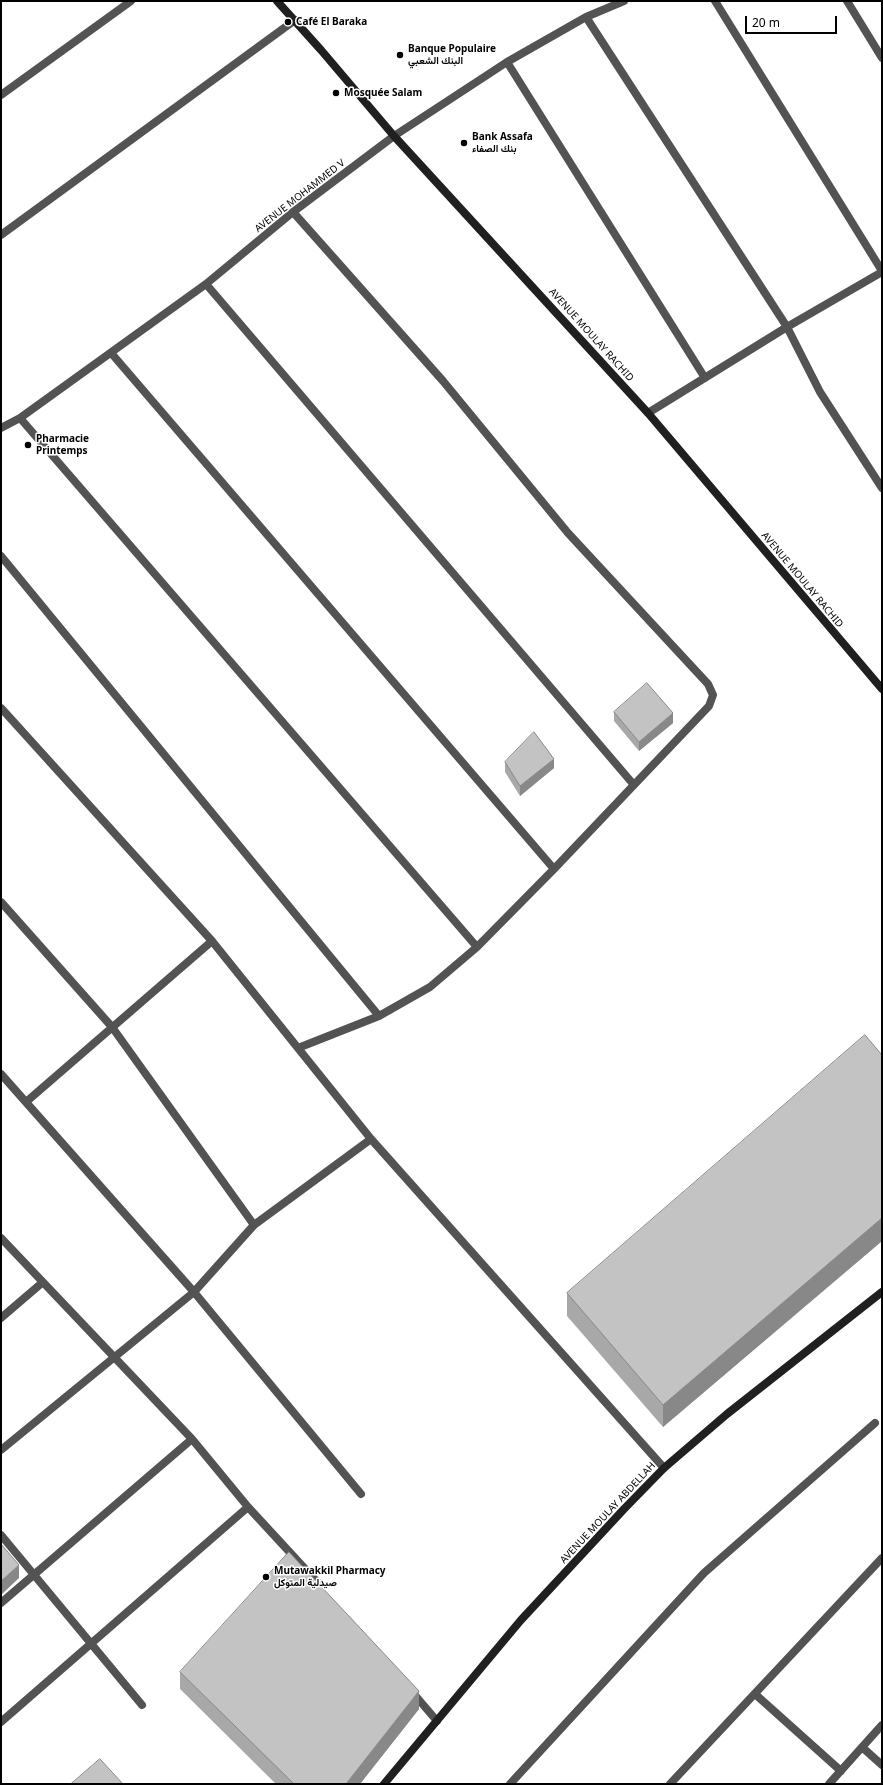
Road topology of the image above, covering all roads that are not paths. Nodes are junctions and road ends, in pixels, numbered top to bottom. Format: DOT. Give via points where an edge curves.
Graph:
graph roads {
  1 [pos="131,1"];
  2 [pos="278,1"];
  3 [pos="624,1"];
  4 [pos="715,1"];
  5 [pos="847,1"];
  6 [pos="586,17"];
  7 [pos="295,20"];
  8 [pos="882,58"];
  9 [pos="507,62"];
  10 [pos="1,96"];
  11 [pos="394,136"];
  12 [pos="293,212"];
  13 [pos="1,235"];
  14 [pos="882,271"];
  15 [pos="206,284"];
  16 [pos="787,327"];
  17 [pos="112,354"];
  18 [pos="705,378"];
  19 [pos="648,413"];
  20 [pos="20,418"];
  21 [pos="1,428"];
  22 [pos="882,488"];
  23 [pos="1,556"];
  24 [pos="882,689"];
  25 [pos="1,708"];
  26 [pos="634,785"];
  27 [pos="554,869"];
  28 [pos="1,902"];
  29 [pos="212,941"];
  30 [pos="477,947"];
  31 [pos="379,1016"];
  32 [pos="112,1027"];
  33 [pos="298,1048"];
  34 [pos="1,1074"];
  35 [pos="26,1102"];
  36 [pos="371,1139"];
  37 [pos="254,1225"];
  38 [pos="1,1238"];
  39 [pos="43,1282"];
  40 [pos="194,1292"];
  41 [pos="882,1292"];
  42 [pos="1,1318"];
  43 [pos="115,1356"];
  44 [pos="875,1423"];
  45 [pos="192,1438"];
  46 [pos="1,1450"];
  47 [pos="664,1468"];
  48 [pos="361,1494"];
  49 [pos="248,1507"];
  50 [pos="1,1535"];
  51 [pos="882,1558"];
  52 [pos="34,1574"];
  53 [pos="326,1593"];
  54 [pos="1,1603"];
  55 [pos="91,1643"];
  56 [pos="407,1686"];
  57 [pos="755,1694"];
  58 [pos="142,1705"];
  59 [pos="437,1721"];
  60 [pos="1,1722"];
  61 [pos="882,1725"];
  62 [pos="863,1748"];
  63 [pos="882,1765"];
  64 [pos="841,1771"];
  65 [pos="384,1784"];
  66 [pos="510,1784"];
  67 [pos="670,1784"];
  68 [pos="829,1784"];
  1 -- 10 [label="street"];
  2 -- 7 [label="street, AVENUE MOULAY RACHID"];
  3 -- 6 [label="street, AVENUE MOHAMMED V"];
  4 -- 14 [label="street"];
  5 -- 8 [label="street"];
  6 -- 9 [label="street, AVENUE MOHAMMED V"];
  6 -- 16 [label="street"];
  7 -- 11 [label="street, AVENUE MOULAY RACHID"];
  7 -- 13 [label="street"];
  9 -- 11 [label="street, AVENUE MOHAMMED V"];
  9 -- 18 [label="street"];
  11 -- 12 [label="street, AVENUE MOHAMMED V"];
  11 -- 19 [label="street, AVENUE MOULAY RACHID"];
  12 -- 15 [label="street, AVENUE MOHAMMED V"];
  12 -- 26 [label="street" via="443,382 568,533 708,684 713,695 709,706"];
  14 -- 16 [label="street"];
  15 -- 17 [label="street, AVENUE MOHAMMED V"];
  15 -- 26 [label="street"];
  16 -- 18 [label="street"];
  16 -- 22 [label="street" via="820,392"];
  17 -- 20 [label="street, AVENUE MOHAMMED V"];
  17 -- 27 [label="street"];
  18 -- 19 [label="street"];
  19 -- 24 [label="street, AVENUE MOULAY RACHID"];
  20 -- 21 [label="street, AVENUE MOHAMMED V"];
  20 -- 30 [label="street"];
  23 -- 31 [label="street"];
  25 -- 29 [label="street"];
  26 -- 27 [label="street"];
  27 -- 30 [label="street"];
  28 -- 32 [label="street"];
  29 -- 32 [label="street"];
  29 -- 33 [label="street"];
  30 -- 31 [label="street" via="430,987"];
  31 -- 33 [label="street"];
  32 -- 35 [label="street"];
  32 -- 37 [label="street"];
  33 -- 36 [label="street"];
  34 -- 35 [label="street"];
  35 -- 40 [label="street"];
  36 -- 37 [label="street"];
  36 -- 47 [label="street"];
  37 -- 40 [label="street"];
  38 -- 39 [label="street"];
  39 -- 42 [label="street"];
  39 -- 43 [label="street"];
  40 -- 43 [label="street"];
  40 -- 48 [label="street"];
  41 -- 47 [label="street, AVENUE MOULAY ABDELLAH" via="727,1414"];
  43 -- 45 [label="street"];
  43 -- 46 [label="street"];
  44 -- 66 [label="street" via="704,1573"];
  45 -- 49 [label="street"];
  45 -- 52 [label="street"];
  47 -- 59 [label="street, AVENUE MOULAY ABDELLAH" via="521,1620"];
  49 -- 53 [label="street"];
  49 -- 55 [label="street"];
  50 -- 52 [label="street"];
  51 -- 57 [label="street"];
  52 -- 54 [label="street"];
  52 -- 55 [label="street"];
  55 -- 58 [label="street"];
  55 -- 60 [label="street"];
  56 -- 59 [label="street"];
  57 -- 64 [label="street"];
  57 -- 67 [label="street"];
  59 -- 65 [label="street, AVENUE MOULAY ABDELLAH"];
  61 -- 62 [label="street"];
  62 -- 63 [label="street"];
  62 -- 64 [label="street"];
  64 -- 68 [label="street"];
}
